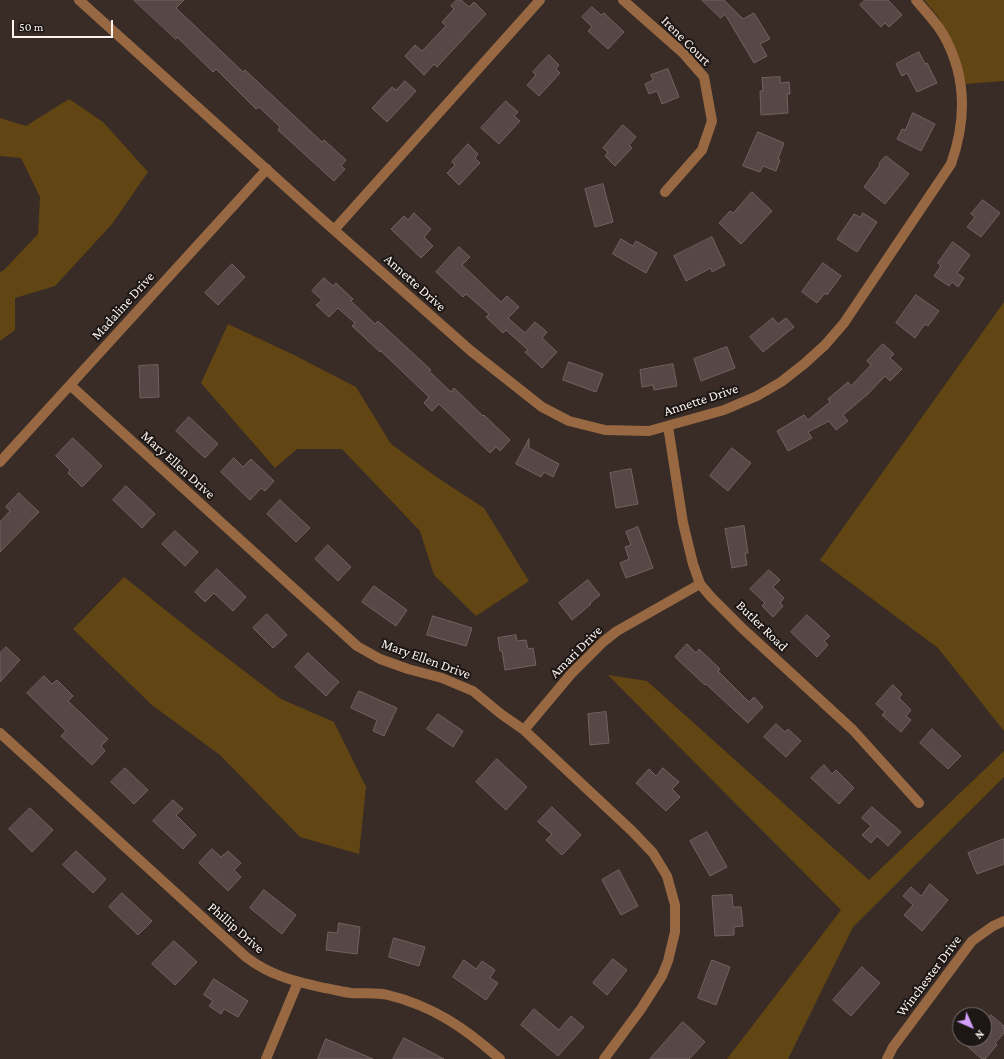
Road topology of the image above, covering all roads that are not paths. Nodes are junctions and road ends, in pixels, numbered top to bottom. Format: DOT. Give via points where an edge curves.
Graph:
graph roads {
  1 [pos="79,0"];
  2 [pos="540,0"];
  3 [pos="623,0"];
  4 [pos="916,0"];
  5 [pos="267,169"];
  6 [pos="664,192"];
  7 [pos="334,230"];
  8 [pos="70,385"];
  9 [pos="668,426"];
  10 [pos="0,462"];
  11 [pos="700,584"];
  12 [pos="524,730"];
  13 [pos="0,733"];
  14 [pos="919,803"];
  15 [pos="1004,921"];
  16 [pos="298,982"];
  17 [pos="266,1059"];
  18 [pos="500,1059"];
  19 [pos="604,1059"];
  20 [pos="887,1059"];
  1 -- 5 [label="street, Annette Drive"];
  2 -- 7 [label="street"];
  3 -- 6 [label="street, Irene Court" via="683,53 704,76 712,121 707,136 702,150"];
  4 -- 9 [label="street, Annette Drive" via="942,32 959,75 962,120 952,164 844,323 825,345 781,382 751,399 724,410"];
  5 -- 7 [label="street, Annette Drive"];
  5 -- 8 [label="street, Madaline Drive"];
  7 -- 9 [label="street, Annette Drive" via="471,351 542,407 569,421 605,430 649,431"];
  8 -- 10 [label="street, Madaline Drive"];
  8 -- 12 [label="street, Mary Ellen Drive" via="356,646 408,670 442,678 473,691"];
  9 -- 11 [label="street, Butler Road" via="683,524"];
  11 -- 12 [label="street, Amari Drive" via="617,631 603,642 571,674"];
  11 -- 14 [label="street, Butler Road" via="742,628 853,730"];
  12 -- 19 [label="street, Mary Ellen Drive" via="653,853 667,876 675,905 675,932 662,976"];
  13 -- 16 [label="street, Phillip Drive" via="246,957 259,967"];
  15 -- 20 [label="street, Winchester Drive" via="972,942 893,1047"];
  16 -- 17 [label="street"];
  16 -- 18 [label="street, Phillip Drive" via="351,993 385,995 427,1008 454,1022"];
}
